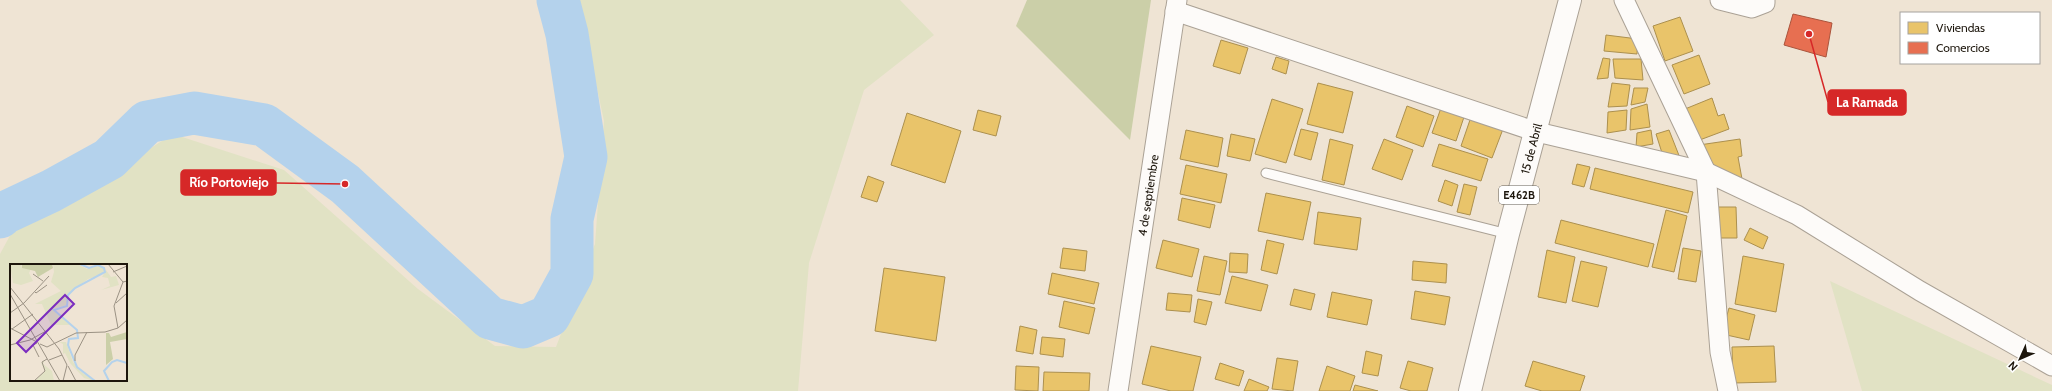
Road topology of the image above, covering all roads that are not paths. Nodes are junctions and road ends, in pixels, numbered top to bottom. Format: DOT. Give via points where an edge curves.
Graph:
graph roads {
  1 [pos="1570,0"];
  2 [pos="1624,0"];
  3 [pos="1720,0"];
  4 [pos="1766,0"];
  5 [pos="1176,5"];
  6 [pos="1536,132"];
  7 [pos="1706,172"];
  8 [pos="1266,173"];
  9 [pos="1508,234"];
  10 [pos="2052,366"];
  11 [pos="1118,391"];
  12 [pos="1470,391"];
  13 [pos="1728,391"];
  1 -- 6 [label="main road, 15 de Abril / E462B"];
  2 -- 7 [label="street"];
  3 -- 4 [label="street" via="1752,8 1765,3"];
  5 -- 6 [label="street"];
  5 -- 11 [label="street, 4 de septiembre"];
  6 -- 7 [label="street"];
  6 -- 9 [label="main road, 15 de Abril / E462B"];
  7 -- 10 [label="street" via="1797,215 1920,291"];
  7 -- 13 [label="street" via="1720,352"];
  8 -- 9 [label="lane"];
  9 -- 12 [label="main road, 15 de Abril / E462B"];
}
